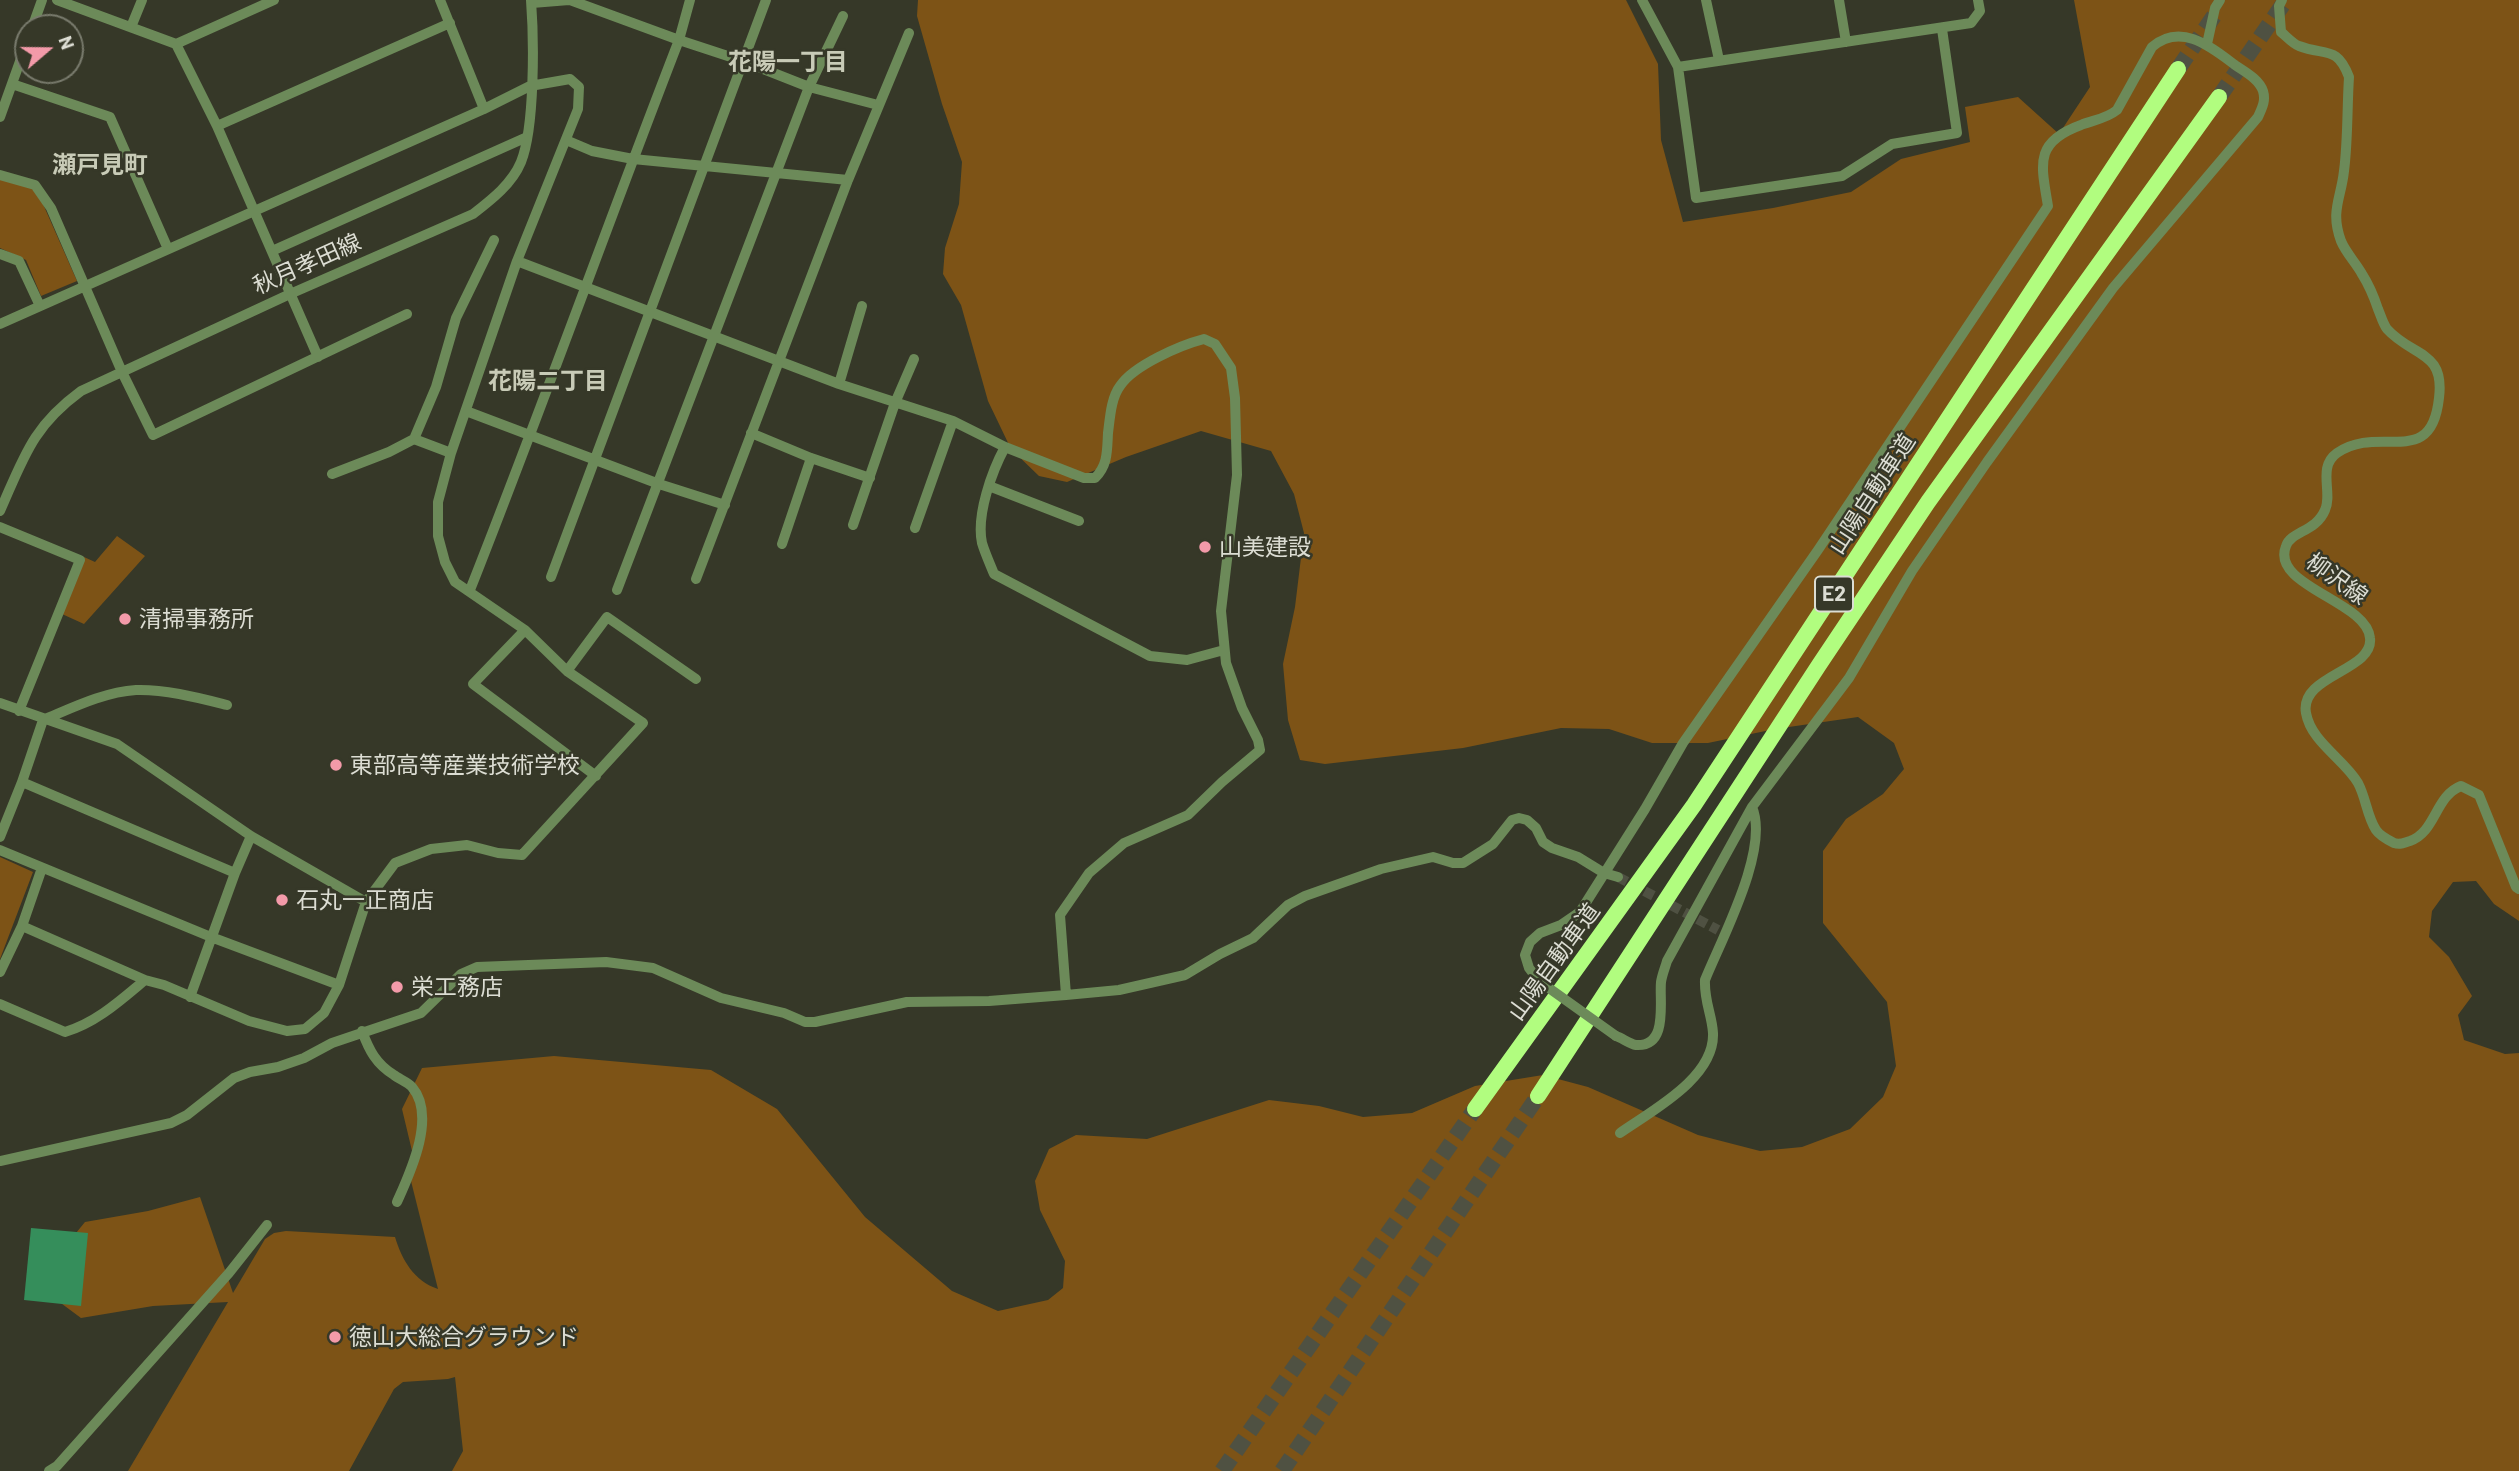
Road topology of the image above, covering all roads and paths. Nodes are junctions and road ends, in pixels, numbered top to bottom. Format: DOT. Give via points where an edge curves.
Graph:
graph roads {
  1 [pos="57,0"];
  2 [pos="142,0"];
  3 [pos="274,0"];
  4 [pos="440,0"];
  5 [pos="570,0"];
  6 [pos="690,0"];
  7 [pos="766,0"];
  8 [pos="1642,0"];
  9 [pos="1706,0"];
  10 [pos="1839,0"];
  11 [pos="1978,0"];
  12 [pos="2220,0"];
  13 [pos="2282,0"];
  14 [pos="531,2"];
  15 [pos="252,5"];
  16 [pos="844,16"];
  17 [pos="450,23"];
  18 [pos="131,27"];
  19 [pos="1942,29"];
  20 [pos="909,33"];
  21 [pos="679,40"];
  22 [pos="1846,42"];
  23 [pos="176,44"];
  24 [pos="2207,44"];
  25 [pos="1719,60"];
  26 [pos="743,61"];
  27 [pos="1678,66"];
  28 [pos="2178,69"];
  29 [pos="14,78"];
  30 [pos="12,84"];
  31 [pos="530,86"];
  32 [pos="809,87"];
  33 [pos="2219,97"];
  34 [pos="878,106"];
  35 [pos="484,109"];
  36 [pos="0,117"];
  37 [pos="217,126"];
  38 [pos="527,137"];
  39 [pos="566,140"];
  40 [pos="633,159"];
  41 [pos="705,165"];
  42 [pos="776,173"];
  43 [pos="0,175"];
  44 [pos="848,180"];
  45 [pos="253,211"];
  46 [pos="494,240"];
  47 [pos="168,249"];
  48 [pos="272,251"];
  49 [pos="0,254"];
  50 [pos="517,261"];
  51 [pos="84,284"];
  52 [pos="584,286"];
  53 [pos="290,294"];
  54 [pos="40,306"];
  55 [pos="862,306"];
  56 [pos="650,312"];
  57 [pos="407,314"];
  58 [pos="0,324"];
  59 [pos="716,335"];
  60 [pos="318,356"];
  61 [pos="914,359"];
  62 [pos="779,360"];
  63 [pos="122,372"];
  64 [pos="839,384"];
  65 [pos="895,403"];
  66 [pos="466,411"];
  67 [pos="953,421"];
  68 [pos="751,433"];
  69 [pos="531,436"];
  70 [pos="414,439"];
  71 [pos="1005,447"];
  72 [pos="451,453"];
  73 [pos="595,458"];
  74 [pos="811,458"];
  75 [pos="332,474"];
  76 [pos="870,478"];
  77 [pos="659,484"];
  78 [pos="989,486"];
  79 [pos="725,505"];
  80 [pos="0,511"];
  81 [pos="1079,521"];
  82 [pos="853,525"];
  83 [pos="0,527"];
  84 [pos="915,528"];
  85 [pos="782,544"];
  86 [pos="551,577"];
  87 [pos="696,579"];
  88 [pos="470,590"];
  89 [pos="617,590"];
  90 [pos="525,630"];
  91 [pos="1224,650"];
  92 [pos="567,671"];
  93 [pos="696,679"];
  94 [pos="0,703"];
  95 [pos="227,705"];
  96 [pos="19,710"];
  97 [pos="43,720"];
  98 [pos="596,776"];
  99 [pos="22,782"];
  100 [pos="1752,807"];
  101 [pos="251,836"];
  102 [pos="0,837"];
  103 [pos="0,850"];
  104 [pos="42,868"];
  105 [pos="235,873"];
  106 [pos="1604,873"];
  107 [pos="1618,877"];
  108 [pos="2519,889"];
  109 [pos="366,902"];
  110 [pos="22,926"];
  111 [pos="211,937"];
  112 [pos="0,972"];
  113 [pos="145,979"];
  114 [pos="339,985"];
  115 [pos="1066,995"];
  116 [pos="190,997"];
  117 [pos="0,1004"];
  118 [pos="362,1031"];
  119 [pos="1538,1096"];
  120 [pos="1475,1109"];
  121 [pos="1620,1133"];
  122 [pos="0,1161"];
  123 [pos="397,1202"];
  124 [pos="267,1224"];
  125 [pos="50,1471"];
  1 -- 18 [label="street"];
  2 -- 18 [label="street"];
  3 -- 15 [label="street"];
  4 -- 17 [label="street"];
  5 -- 14 [label="street"];
  5 -- 21 [label="street"];
  6 -- 21 [label="street"];
  7 -- 26 [label="street"];
  8 -- 27 [label="street"];
  9 -- 25 [label="street"];
  10 -- 22 [label="street"];
  11 -- 19 [label="street" via="1980,11 1971,23"];
  12 -- 24 [label="street"];
  13 -- 108 [label="street, 柳沢線" via="2281,32 2297,46 2332,52 2343,62 2348,77 2344,173 2336,203 2342,243 2363,275 2386,328 2428,356 2440,381 2433,427 2425,437 2376,441 2339,452 2330,459 2326,508 2316,525 2286,544 2286,567 2348,611 2366,626 2370,637 2358,662 2320,684 2305,712 2321,741 2360,786 2376,831 2388,840 2398,844 2418,838 2453,789 2460,786 2479,795 2502,859"];
  14 -- 31 [label="street, 秋月孝田線"];
  15 -- 23 [label="street"];
  16 -- 32 [label="street"];
  17 -- 35 [label="street"];
  17 -- 37 [label="street"];
  18 -- 23 [label="street"];
  19 -- 22 [label="street"];
  19 -- 27 [label="street" via="1957,133 1892,144 1842,176 1696,198"];
  20 -- 34 [label="street"];
  21 -- 26 [label="street"];
  21 -- 40 [label="street"];
  22 -- 25 [label="street"];
  23 -- 37 [label="street"];
  24 -- 100 [label="street" via="2263,89 2264,104 2258,117 2112,288 1912,571 1849,678"];
  24 -- 106 [label="street" via="2184,37 2159,40 2144,58 2117,110 2049,143 2042,170 2048,206 1683,743"];
  25 -- 27 [label="street"];
  26 -- 32 [label="street"];
  26 -- 41 [label="street"];
  28 -- 120 [label="highway, 山陽自動車道 / E2" via="1694,805"];
  29 -- 30 [label="street"];
  30 -- 36 [label="street"];
  30 -- 47 [label="street" via="110,117"];
  31 -- 35 [label="street"];
  31 -- 38 [label="street, 秋月孝田線"];
  31 -- 39 [label="street" via="570,79 579,87 578,109"];
  32 -- 34 [label="street"];
  32 -- 42 [label="street"];
  33 -- 119 [label="highway, E2" via="1928,502"];
  34 -- 44 [label="street"];
  35 -- 45 [label="street"];
  37 -- 45 [label="street"];
  38 -- 48 [label="street"];
  38 -- 53 [label="street, 秋月孝田線" via="520,163 498,195 473,214"];
  39 -- 40 [label="street"];
  39 -- 50 [label="street"];
  40 -- 41 [label="street"];
  40 -- 52 [label="street"];
  41 -- 42 [label="street"];
  41 -- 56 [label="street"];
  42 -- 44 [label="street"];
  42 -- 59 [label="street"];
  43 -- 51 [label="street" via="35,185 51,208"];
  44 -- 62 [label="street"];
  45 -- 47 [label="street"];
  45 -- 48 [label="street"];
  46 -- 70 [label="street" via="456,318 436,387"];
  47 -- 51 [label="street"];
  48 -- 53 [label="street"];
  49 -- 54 [label="street" via="19,261"];
  50 -- 52 [label="street"];
  50 -- 66 [label="street"];
  51 -- 54 [label="street"];
  51 -- 63 [label="street"];
  52 -- 56 [label="street"];
  52 -- 69 [label="street"];
  53 -- 60 [label="street"];
  53 -- 63 [label="street, 秋月孝田線"];
  54 -- 58 [label="street"];
  55 -- 64 [label="street"];
  56 -- 59 [label="street"];
  56 -- 73 [label="street"];
  57 -- 60 [label="street"];
  59 -- 62 [label="street"];
  59 -- 77 [label="street"];
  60 -- 63 [label="street" via="153,435"];
  61 -- 65 [label="street"];
  62 -- 64 [label="street"];
  62 -- 68 [label="street"];
  63 -- 80 [label="street, 秋月孝田線" via="81,391 43,424"];
  64 -- 65 [label="street"];
  65 -- 67 [label="street"];
  65 -- 76 [label="street"];
  66 -- 69 [label="street"];
  66 -- 72 [label="street"];
  67 -- 71 [label="street"];
  67 -- 84 [label="street"];
  68 -- 74 [label="street"];
  68 -- 79 [label="street"];
  69 -- 73 [label="street"];
  69 -- 88 [label="street"];
  70 -- 72 [label="street"];
  70 -- 75 [label="street"];
  71 -- 78 [label="street"];
  71 -- 91 [label="street" via="1084,478 1095,478 1105,468 1113,403 1125,379 1184,344 1204,339 1215,344 1231,368 1237,436 1237,475 1221,611"];
  72 -- 88 [label="street" via="438,502 438,536 454,582"];
  73 -- 77 [label="street"];
  73 -- 86 [label="street"];
  74 -- 76 [label="street"];
  74 -- 85 [label="street"];
  76 -- 82 [label="street"];
  77 -- 79 [label="street"];
  77 -- 89 [label="street"];
  78 -- 81 [label="street"];
  78 -- 91 [label="street" via="982,541 993,574 1150,656 1187,660"];
  79 -- 87 [label="street"];
  83 -- 96 [label="street" via="80,559"];
  88 -- 90 [label="street"];
  90 -- 92 [label="street"];
  90 -- 98 [label="street" via="473,684"];
  91 -- 115 [label="street" via="1260,750 1188,815 1124,843 1089,873 1060,915"];
  92 -- 93 [label="street" via="607,617"];
  92 -- 98 [label="street" via="643,723"];
  94 -- 96 [label="street"];
  95 -- 97 [label="street" via="138,690 118,692"];
  96 -- 97 [label="street"];
  97 -- 99 [label="street"];
  97 -- 101 [label="street" via="117,744"];
  98 -- 109 [label="street" via="522,855 467,845 431,849 395,863"];
  99 -- 102 [label="street"];
  99 -- 105 [label="street"];
  100 -- 106 [label="street, bridge" via="1667,961 1661,979 1661,1021 1657,1034 1647,1043 1635,1045 1616,1036 1539,981 1525,955 1530,942 1541,933 1580,912"];
  100 -- 121 [label="street" via="1758,820 1756,848 1705,980 1711,1049 1705,1063 1674,1095"];
  101 -- 105 [label="street"];
  101 -- 109 [label="street"];
  103 -- 104 [label="street"];
  104 -- 110 [label="street"];
  104 -- 111 [label="street"];
  105 -- 111 [label="street"];
  106 -- 107 [label="street"];
  106 -- 115 [label="street" via="1552,848 1527,820 1512,820 1493,844 1463,863 1433,857 1381,869 1305,896 1288,905 1253,938 1185,975"];
  109 -- 114 [label="street"];
  110 -- 112 [label="street"];
  110 -- 113 [label="street"];
  111 -- 114 [label="street"];
  111 -- 116 [label="street"];
  113 -- 116 [label="street"];
  113 -- 117 [label="street" via="82,1027 65,1032"];
  114 -- 116 [label="street" via="324,1013 305,1030 287,1031 249,1021"];
  115 -- 118 [label="street" via="907,1002 805,1023 784,1013 721,998 653,968 606,962 494,965 461,974 421,1013"];
  118 -- 122 [label="street" via="304,1058 234,1078 171,1123"];
  118 -- 123 [label="street" via="370,1054 412,1087 421,1106 421,1142"];
  124 -- 125 [label="street" via="229,1273"];
}
